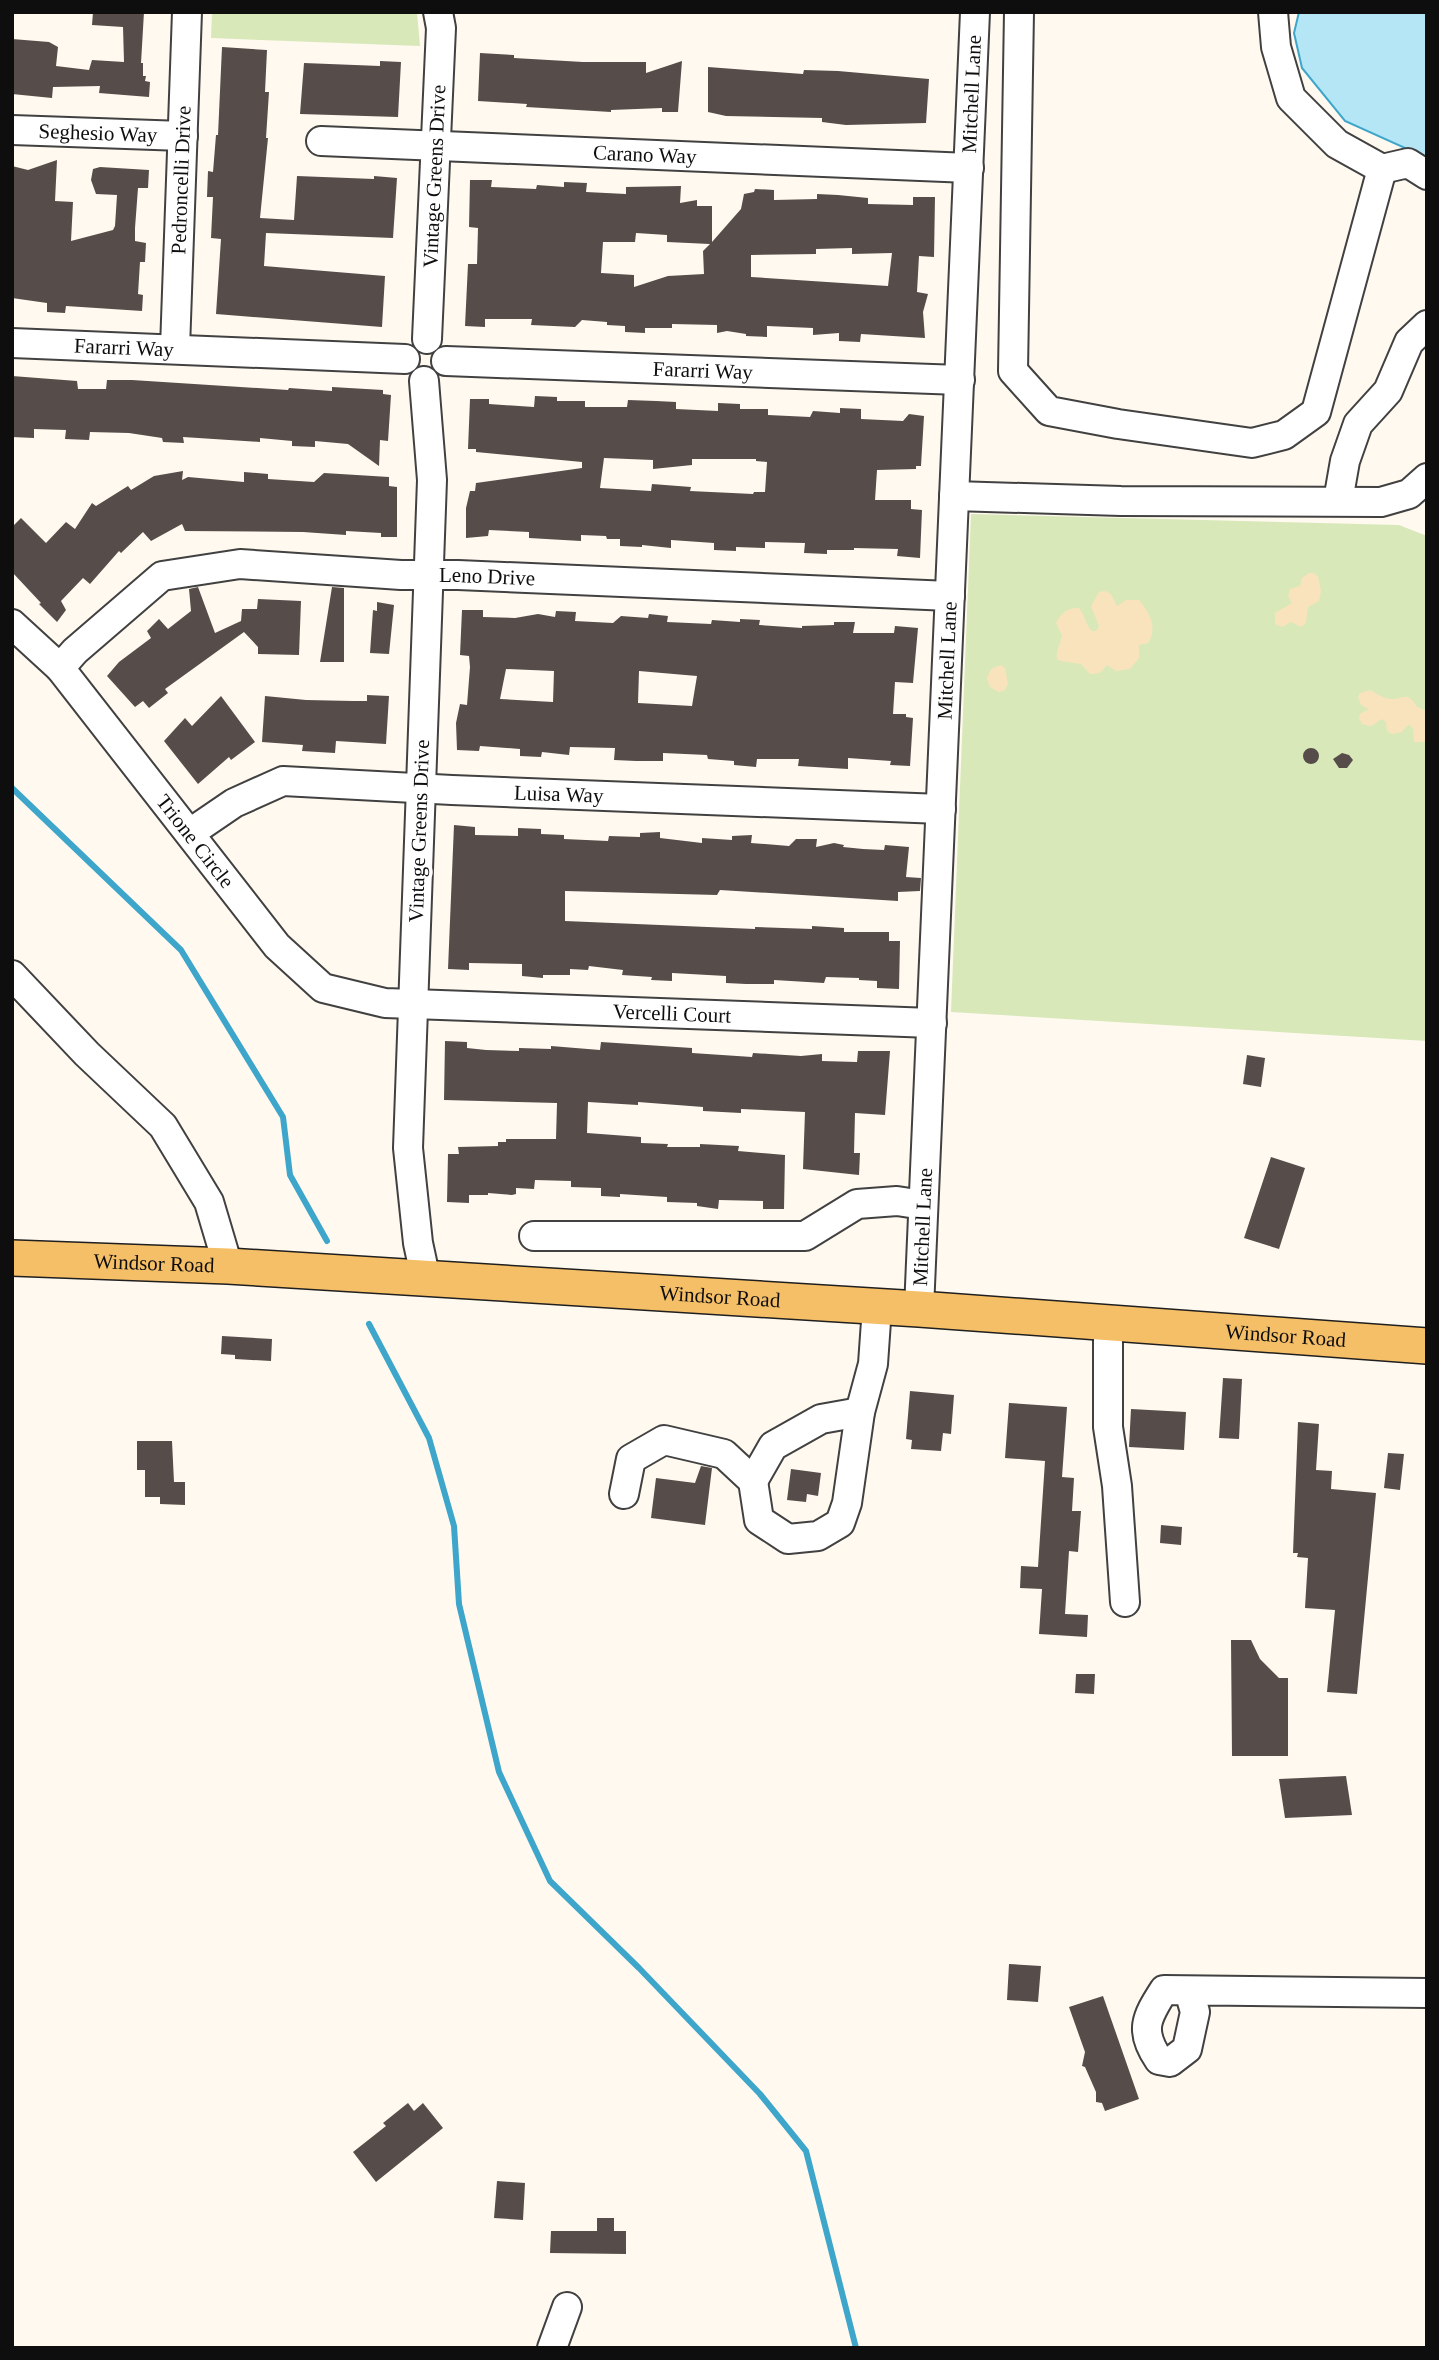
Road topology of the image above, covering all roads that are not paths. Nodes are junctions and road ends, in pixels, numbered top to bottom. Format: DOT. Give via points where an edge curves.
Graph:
graph roads {
  1 [pos="187,12"];
  2 [pos="438,12"];
  3 [pos="975,12"];
  4 [pos="1019,12"];
  5 [pos="1273,12"];
  6 [pos="12,130"];
  7 [pos="183,136"];
  8 [pos="321,141"];
  9 [pos="436,146"];
  10 [pos="969,168"];
  11 [pos="1382,169"];
  12 [pos="1427,175"];
  13 [pos="1427,325"];
  14 [pos="427,339"];
  15 [pos="12,343"];
  16 [pos="175,348"];
  17 [pos="405,359"];
  18 [pos="446,361"];
  19 [pos="960,380"];
  20 [pos="424,381"];
  21 [pos="1421,491"];
  22 [pos="954,496"];
  23 [pos="1338,502"];
  24 [pos="430,575"];
  25 [pos="950,596"];
  26 [pos="12,624"];
  27 [pos="60,668"];
  28 [pos="421,788"];
  29 [pos="941,809"];
  30 [pos="190,833"];
  31 [pos="12,975"];
  32 [pos="412,1004"];
  33 [pos="932,1023"];
  34 [pos="923,1205"];
  35 [pos="534,1236"];
  36 [pos="12,1258"];
  37 [pos="228,1266"];
  38 [pos="426,1280"];
  39 [pos="877,1307"];
  40 [pos="919,1309"];
  41 [pos="1108,1323"];
  42 [pos="1427,1346"];
  43 [pos="860,1412"];
  44 [pos="753,1481"];
  45 [pos="624,1494"];
  46 [pos="1125,1602"];
  47 [pos="1189,1991"];
  48 [pos="1427,1993"];
  49 [pos="567,2307"];
  50 [pos="552,2348"];
  1 -- 7 [label="street, Pedroncelli Drive"];
  2 -- 9 [label="street, Vintage Greens Drive"];
  3 -- 10 [label="street, Mitchell Lane"];
  4 -- 11 [label="street" via="1013,371 1049,411 1252,443 1284,435 1317,412"];
  5 -- 11 [label="street" via="1276,47 1291,98 1337,144"];
  6 -- 7 [label="street, Seghesio Way"];
  7 -- 16 [label="street, Pedroncelli Drive"];
  8 -- 9 [label="street, Carano Way"];
  9 -- 10 [label="street, Carano Way"];
  9 -- 14 [label="street, Vintage Greens Drive"];
  10 -- 19 [label="street, Mitchell Lane"];
  11 -- 12 [label="street" via="1408,163"];
  13 -- 23 [label="street" via="1409,342 1388,391 1358,424"];
  14 -- 17 [label="street" via="410,346"];
  14 -- 18 [label="street" via="439,344"];
  15 -- 16 [label="street, Fararri Way"];
  16 -- 17 [label="street, Fararri Way"];
  17 -- 20 [label="street" via="412,376"];
  18 -- 19 [label="street, Fararri Way"];
  18 -- 20 [label="street" via="436,377"];
  19 -- 22 [label="street, Mitchell Lane"];
  20 -- 24 [label="street, Vintage Greens Drive" via="432,480"];
  21 -- 23 [label="street" via="1381,502"];
  22 -- 23 [label="street"];
  22 -- 25 [label="street, Mitchell Lane"];
  24 -- 25 [label="street, Leno Drive"];
  24 -- 27 [label="street, Leno Drive" via="240,564 162,576"];
  24 -- 28 [label="street, Vintage Greens Drive"];
  25 -- 29 [label="street, Mitchell Lane"];
  26 -- 27 [label="street, Trione Circle"];
  27 -- 30 [label="street, Trione Circle"];
  28 -- 29 [label="street, Luisa Way"];
  28 -- 30 [label="street, Luisa Way" via="283,781 234,803"];
  28 -- 32 [label="street, Vintage Greens Drive"];
  29 -- 33 [label="street, Mitchell Lane"];
  30 -- 32 [label="street, Trione Circle" via="277,946 323,988 385,1003"];
  31 -- 37 [label="street" via="163,1126 209,1202"];
  32 -- 33 [label="street, Vercelli Court"];
  32 -- 38 [label="street, Vintage Greens Drive" via="408,1148"];
  33 -- 34 [label="street, Mitchell Lane"];
  34 -- 35 [label="street" via="897,1201 857,1204 805,1236"];
  34 -- 40 [label="street, Mitchell Lane"];
  36 -- 37 [label="main road, Windsor Road"];
  37 -- 38 [label="main road, Windsor Road"];
  38 -- 39 [label="main road, Windsor Road"];
  39 -- 40 [label="main road, Windsor Road"];
  39 -- 43 [label="street" via="873,1364"];
  40 -- 41 [label="main road, Windsor Road"];
  41 -- 42 [label="main road, Windsor Road"];
  41 -- 46 [label="street" via="1108,1427"];
  43 -- 44 [label="street" via="821,1419 773,1446"];
  43 -- 44 [label="street" via="840,1523 818,1536 788,1539 759,1520"];
  44 -- 45 [label="street" via="724,1454 664,1440 631,1459"];
  47 -- 48 [label="street"];
  49 -- 50 [label="street"];
}
